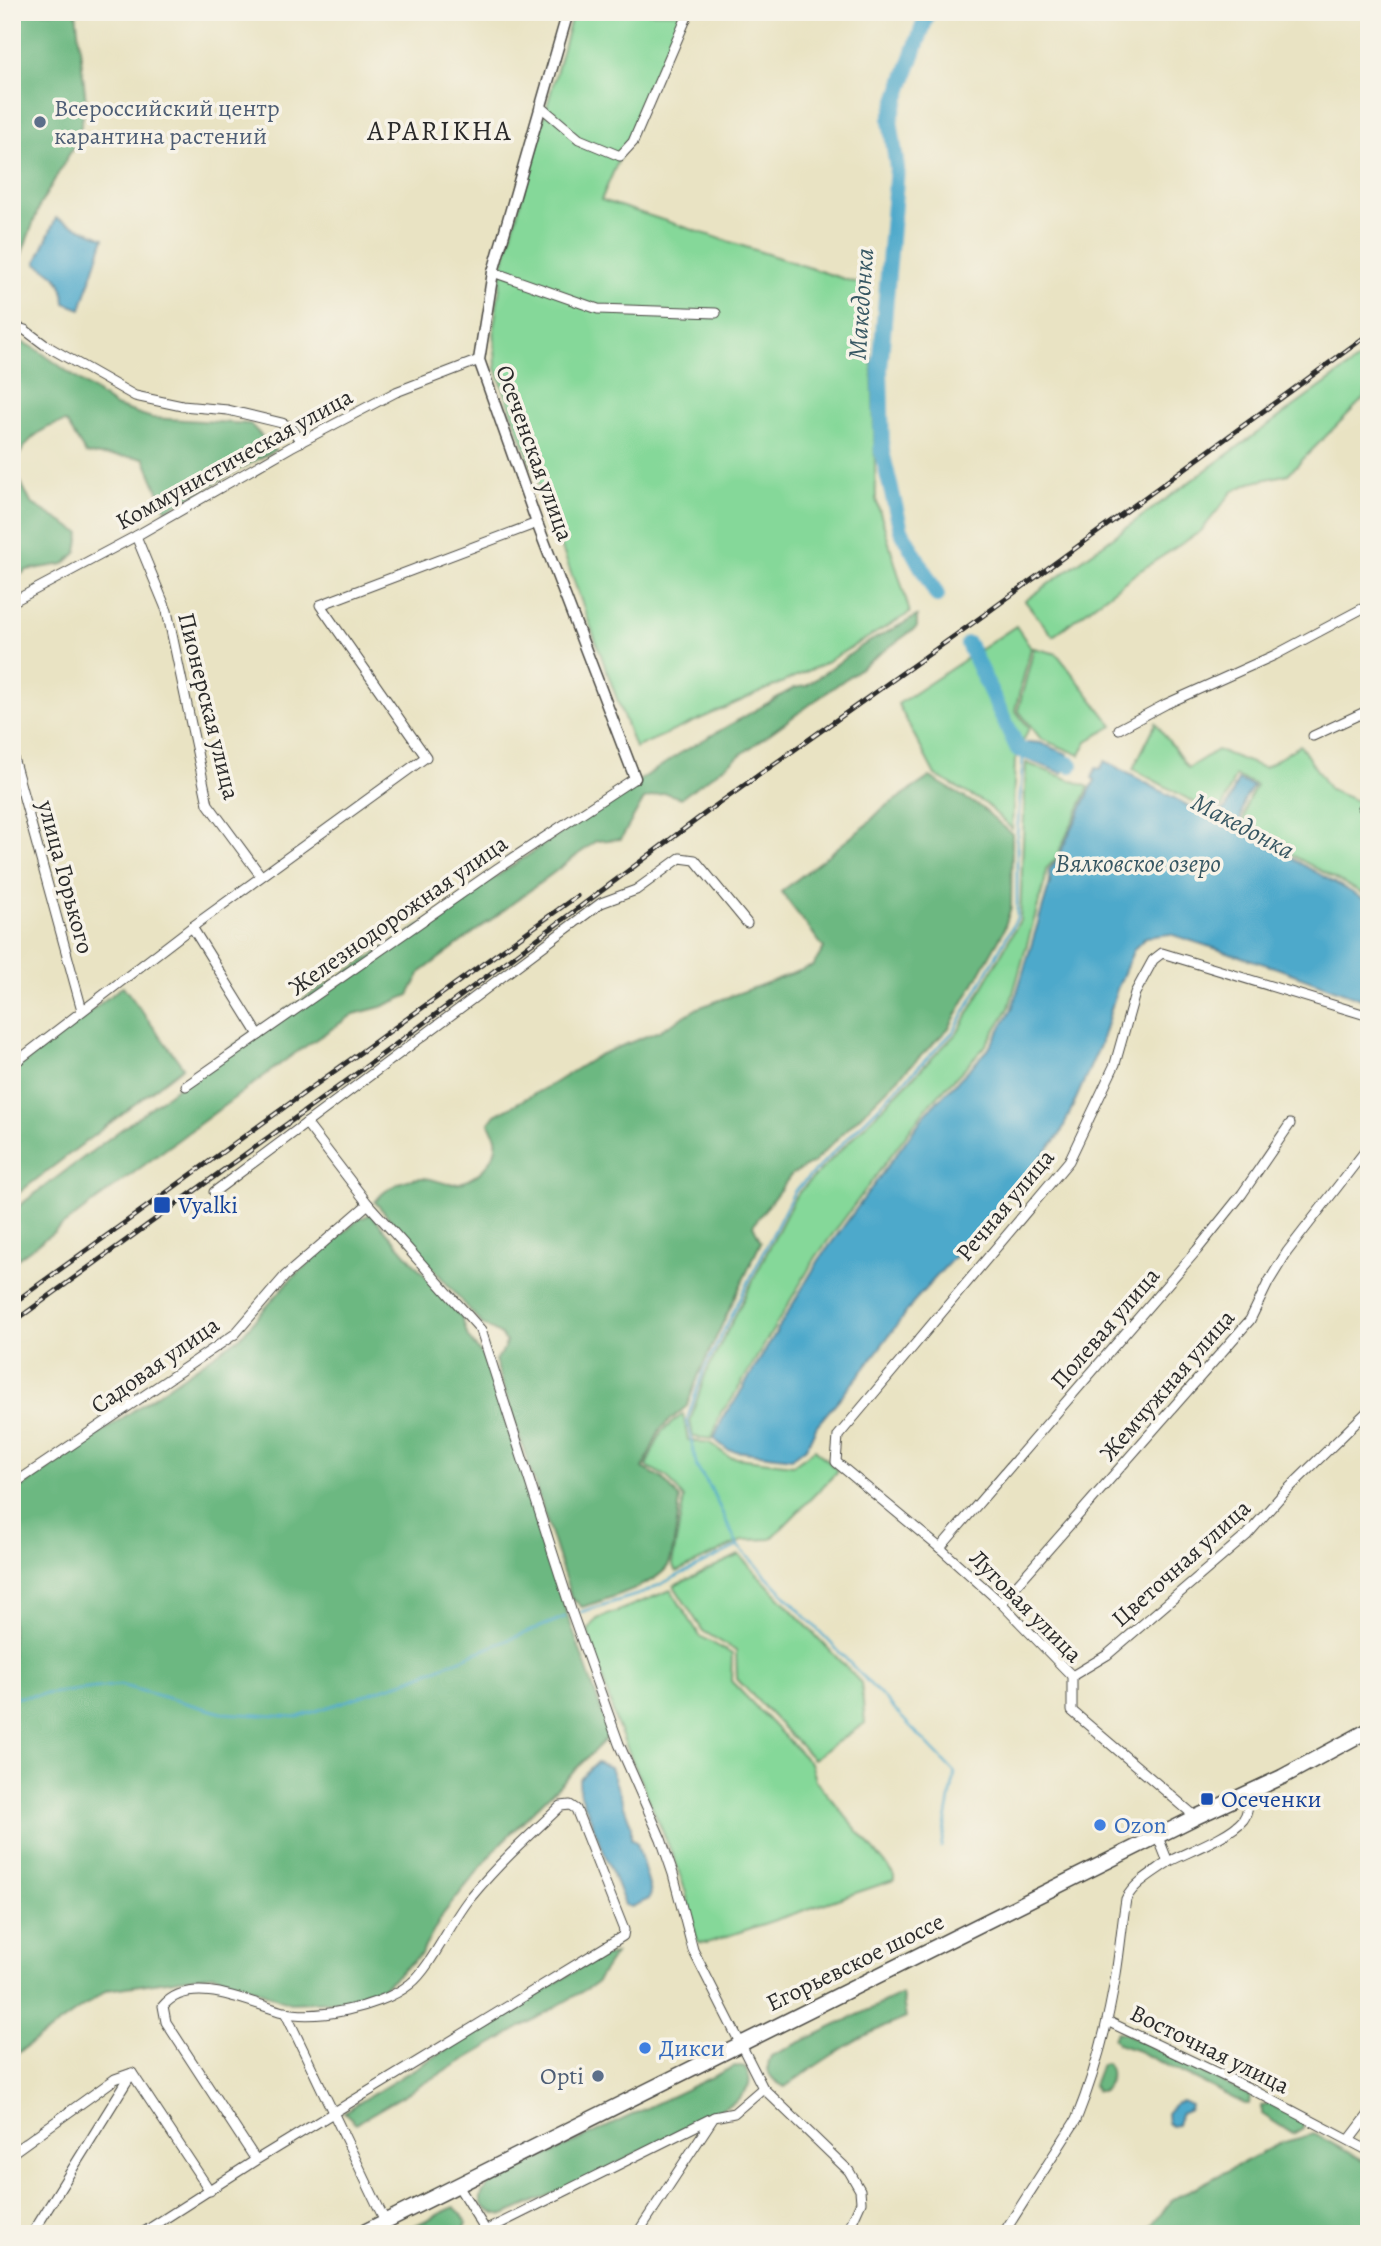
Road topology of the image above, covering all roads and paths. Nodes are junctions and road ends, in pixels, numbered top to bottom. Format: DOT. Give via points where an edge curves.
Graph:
graph roads {
  1 [pos="568,12"];
  2 [pos="689,12"];
  3 [pos="540,106"];
  4 [pos="493,272"];
  5 [pos="716,313"];
  6 [pos="12,326"];
  7 [pos="479,360"];
  8 [pos="301,442"];
  9 [pos="537,523"];
  10 [pos="136,536"];
  11 [pos="12,602"];
  12 [pos="1369,605"];
  13 [pos="1369,710"];
  14 [pos="1119,729"];
  15 [pos="1313,736"];
  16 [pos="12,754"];
  17 [pos="635,778"];
  18 [pos="261,876"];
  19 [pos="747,923"];
  20 [pos="192,927"];
  21 [pos="82,1010"];
  22 [pos="1369,1016"];
  23 [pos="260,1035"];
  24 [pos="12,1065"];
  25 [pos="186,1086"];
  26 [pos="306,1123"];
  27 [pos="1290,1124"];
  28 [pos="1369,1146"];
  29 [pos="214,1192"];
  30 [pos="368,1203"];
  31 [pos="1369,1410"];
  32 [pos="836,1462"];
  33 [pos="12,1485"];
  34 [pos="940,1548"];
  35 [pos="1001,1603"];
  36 [pos="1072,1676"];
  37 [pos="1369,1730"];
  38 [pos="1248,1793"];
  39 [pos="1196,1818"];
  40 [pos="1158,1837"];
  41 [pos="1168,1862"];
  42 [pos="285,2012"];
  43 [pos="1107,2021"];
  44 [pos="739,2045"];
  45 [pos="132,2073"];
  46 [pos="763,2088"];
  47 [pos="335,2114"];
  48 [pos="1369,2114"];
  49 [pos="714,2117"];
  50 [pos="1350,2139"];
  51 [pos="1369,2151"];
  52 [pos="12,2153"];
  53 [pos="256,2160"];
  54 [pos="457,2184"];
  55 [pos="210,2191"];
  56 [pos="373,2229"];
  57 [pos="483,2232"];
  58 [pos="32,2234"];
  59 [pos="141,2234"];
  60 [pos="637,2234"];
  61 [pos="843,2234"];
  62 [pos="1003,2234"];
  1 -- 3 [label="street, Осеченская улица"];
  2 -- 3 [label="street" via="633,142 620,156 579,139"];
  3 -- 4 [label="street, Осеченская улица"];
  4 -- 5 [label="street" via="598,309"];
  4 -- 7 [label="street, Осеченская улица"];
  6 -- 8 [label="street" via="135,396 282,423"];
  7 -- 8 [label="street, Коммунистическая улица" via="396,392"];
  7 -- 9 [label="street, Осеченская улица"];
  8 -- 10 [label="street, Коммунистическая улица"];
  9 -- 17 [label="street, Осеченская улица"];
  9 -- 18 [label="street" via="320,605 426,757"];
  10 -- 11 [label="street, Коммунистическая улица"];
  10 -- 18 [label="street, Пионерская улица" via="167,611 208,804"];
  12 -- 14 [label="street"];
  13 -- 15 [label="street"];
  16 -- 21 [label="street, улица Горького"];
  17 -- 23 [label="street, Железнодорожная улица"];
  18 -- 20 [label="street"];
  19 -- 26 [label="street" via="695,860 680,858 636,890 601,903"];
  20 -- 21 [label="street"];
  20 -- 23 [label="street"];
  21 -- 24 [label="street"];
  22 -- 32 [label="street, Речная улица" via="1162,953 1153,960 1135,993 1115,1064 1069,1161 838,1436"];
  23 -- 25 [label="street, Железнодорожная улица"];
  26 -- 29 [label="street"];
  26 -- 30 [label="street"];
  27 -- 34 [label="street, Полевая улица" via="1197,1250"];
  28 -- 35 [label="street, Жемчужная улица" via="1287,1252 1250,1320"];
  30 -- 33 [label="street, Садовая улица" via="285,1276 235,1334"];
  30 -- 44 [label="street" via="481,1330 572,1613 673,1874 693,1950"];
  31 -- 36 [label="street, Цветочная улица" via="1247,1535 1107,1655"];
  32 -- 34 [label="street, Луговая улица"];
  34 -- 35 [label="street, Луговая улица"];
  35 -- 36 [label="street, Луговая улица"];
  36 -- 39 [label="street, Луговая улица" via="1072,1711"];
  37 -- 38 [label="main road, Егорьевское шоссе"];
  38 -- 39 [label="main road, Егорьевское шоссе"];
  38 -- 41 [label="street, Восточная улица" via="1248,1810 1242,1821"];
  39 -- 40 [label="main road, Егорьевское шоссе"];
  40 -- 41 [label="street"];
  40 -- 44 [label="main road, Егорьевское шоссе"];
  41 -- 43 [label="street, Восточная улица" via="1140,1881 1126,1899"];
  42 -- 47 [label="street"];
  42 -- 47 [label="street" via="348,2010 395,1994 412,1983 470,1898 507,1857 561,1806 576,1809 623,1936"];
  42 -- 53 [label="street" via="239,1996 204,1991 169,1998 163,2006 166,2022"];
  43 -- 50 [label="street, Восточная улица"];
  43 -- 62 [label="street" via="1076,2120"];
  44 -- 46 [label="street"];
  44 -- 54 [label="main road, Егорьевское шоссе"];
  45 -- 52 [label="street" via="115,2079"];
  45 -- 55 [label="street"];
  45 -- 58 [label="street"];
  46 -- 49 [label="street" via="734,2113"];
  46 -- 61 [label="street" via="849,2171 860,2190 861,2202"];
  47 -- 53 [label="street"];
  47 -- 56 [label="street"];
  48 -- 50 [label="street"];
  49 -- 57 [label="street"];
  49 -- 60 [label="street"];
  50 -- 51 [label="street, Восточная улица"];
  53 -- 55 [label="street"];
  54 -- 56 [label="main road, Егорьевское шоссе"];
  54 -- 57 [label="street"];
  55 -- 59 [label="street"];
}
